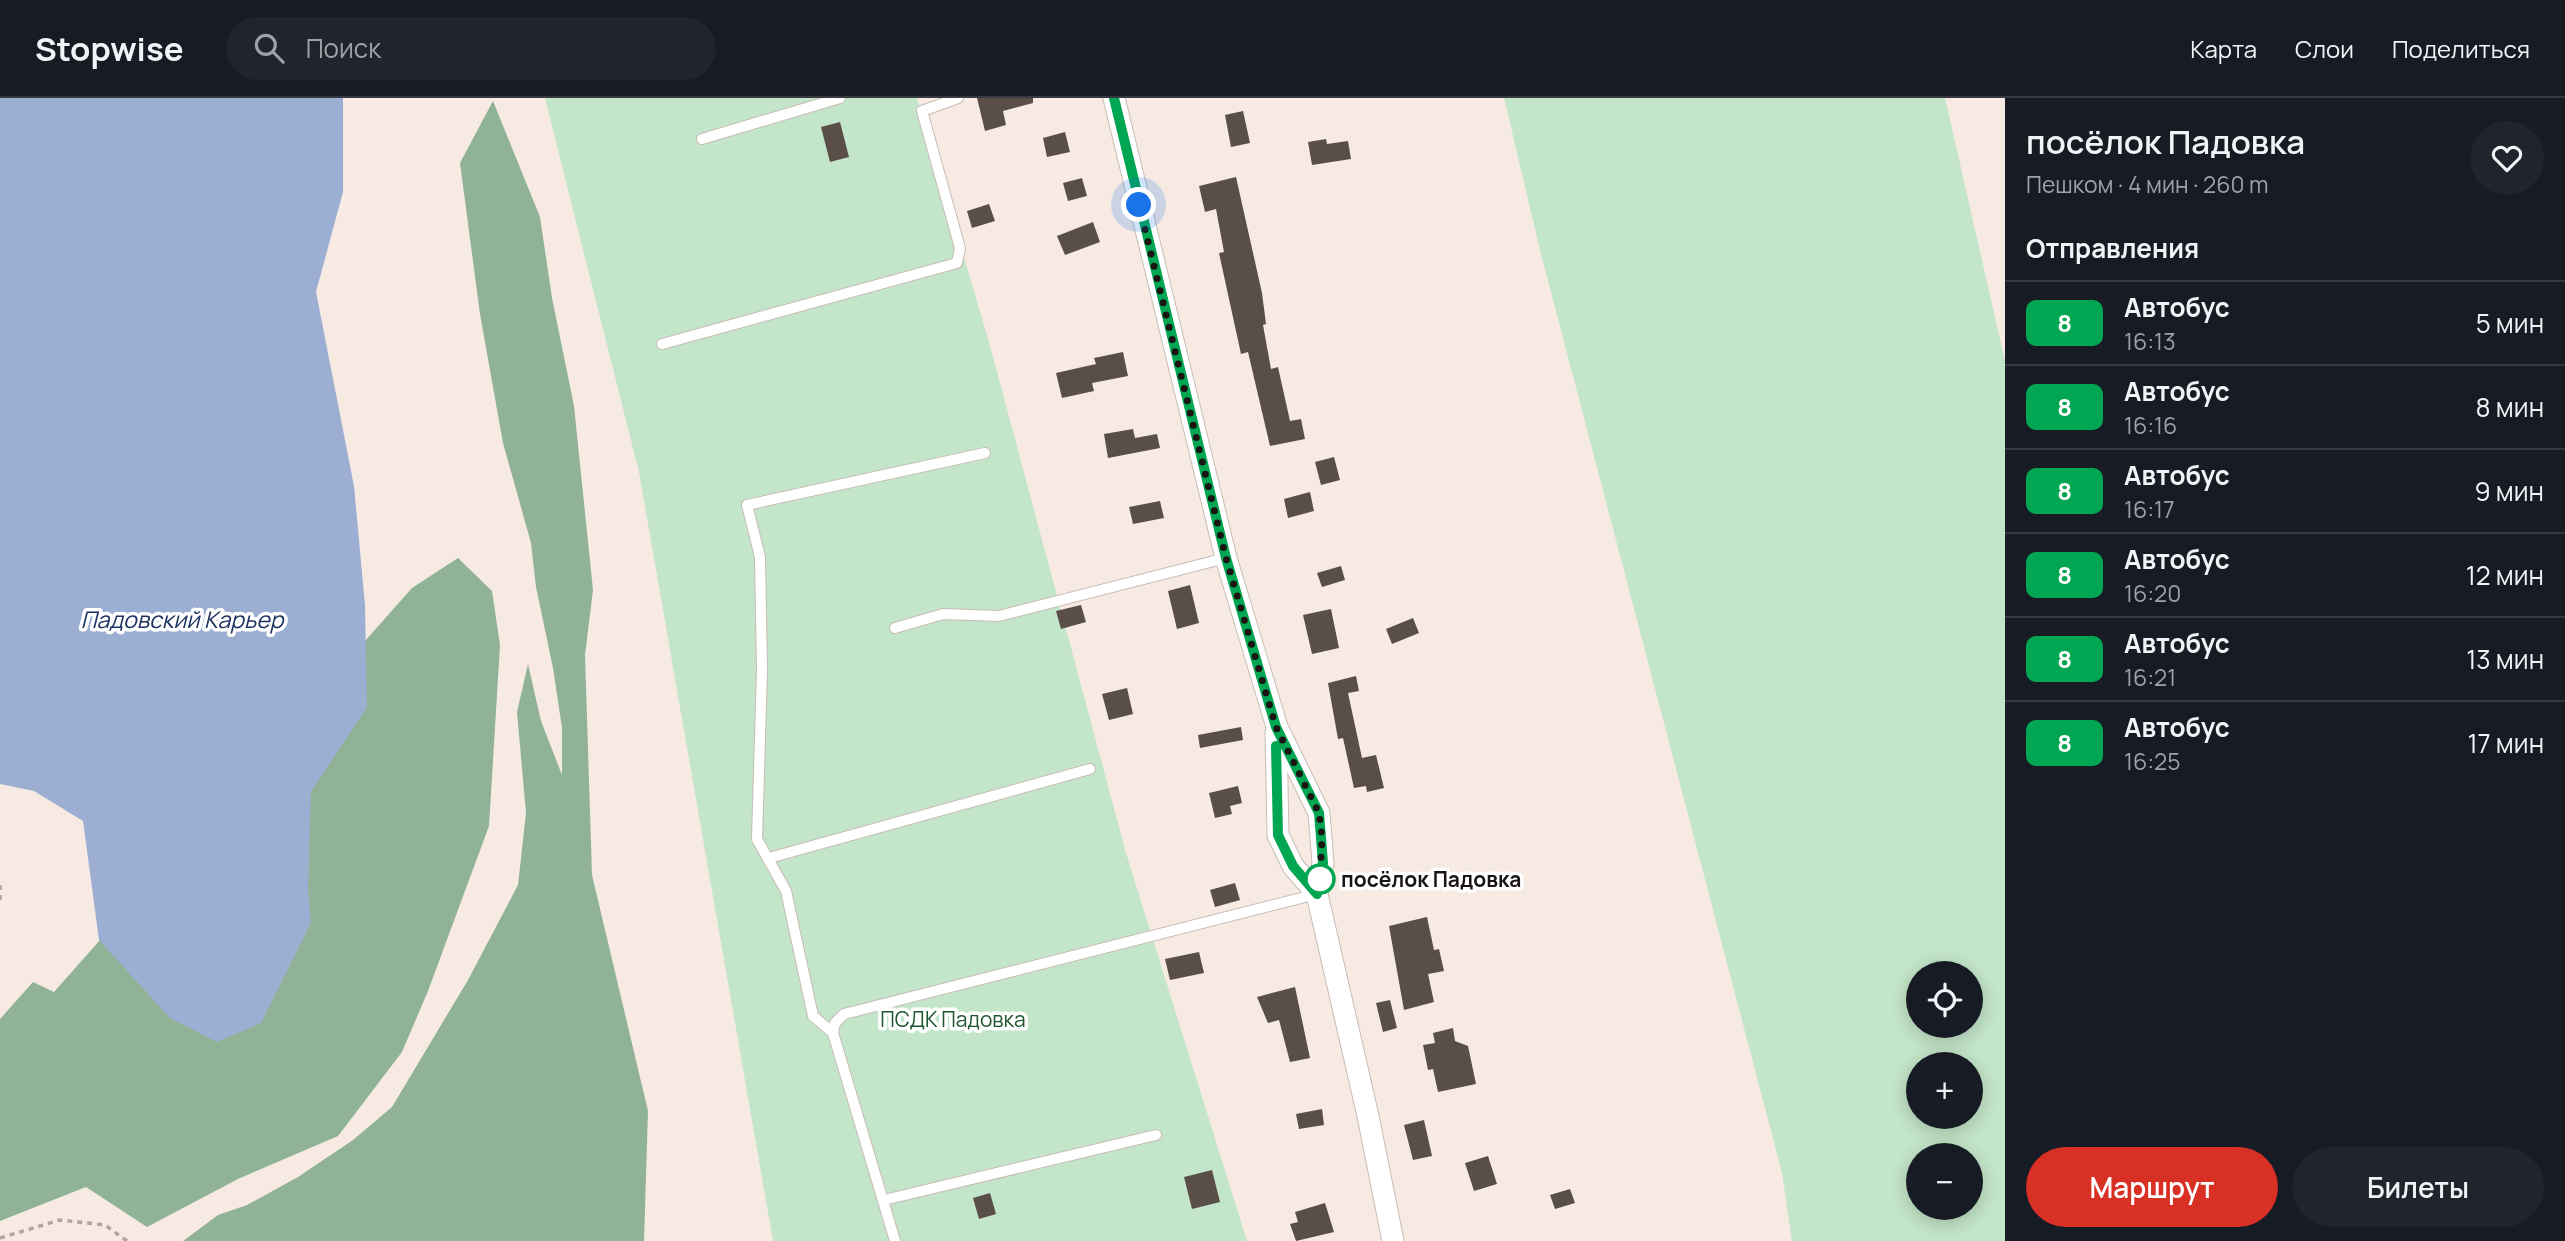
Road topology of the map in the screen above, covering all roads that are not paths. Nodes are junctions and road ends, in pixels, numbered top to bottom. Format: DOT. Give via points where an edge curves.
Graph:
graph roads {
  1 [pos="841,98"];
  2 [pos="918,98"];
  3 [pos="958,98"];
  4 [pos="1114,98"];
  5 [pos="922,111"];
  6 [pos="702,139"];
  7 [pos="662,344"];
  8 [pos="985,453"];
  9 [pos="1226,558"];
  10 [pos="895,628"];
  11 [pos="1276,727"];
  12 [pos="1090,769"];
  13 [pos="769,858"];
  14 [pos="1317,894"];
  15 [pos="833,1032"];
  16 [pos="1156,1135"];
  17 [pos="884,1200"];
  18 [pos="895,1241"];
  19 [pos="1393,1241"];
  1 -- 6 [label="lane"];
  2 -- 5 [label="lane"];
  3 -- 5 [label="lane"];
  4 -- 9 [label="street"];
  5 -- 7 [label="lane" via="960,248 957,263"];
  8 -- 13 [label="lane" via="747,505 760,557 757,839"];
  9 -- 10 [label="lane" via="999,616 943,614"];
  9 -- 11 [label="street"];
  11 -- 14 [label="street" via="1319,813 1323,863"];
  11 -- 14 [label="street" via="1278,835 1293,866"];
  12 -- 13 [label="lane"];
  13 -- 15 [label="lane" via="786,891 813,1016"];
  14 -- 15 [label="lane" via="844,1014"];
  14 -- 19 [label="street"];
  15 -- 17 [label="lane"];
  16 -- 17 [label="lane"];
  17 -- 18 [label="lane"];
}
